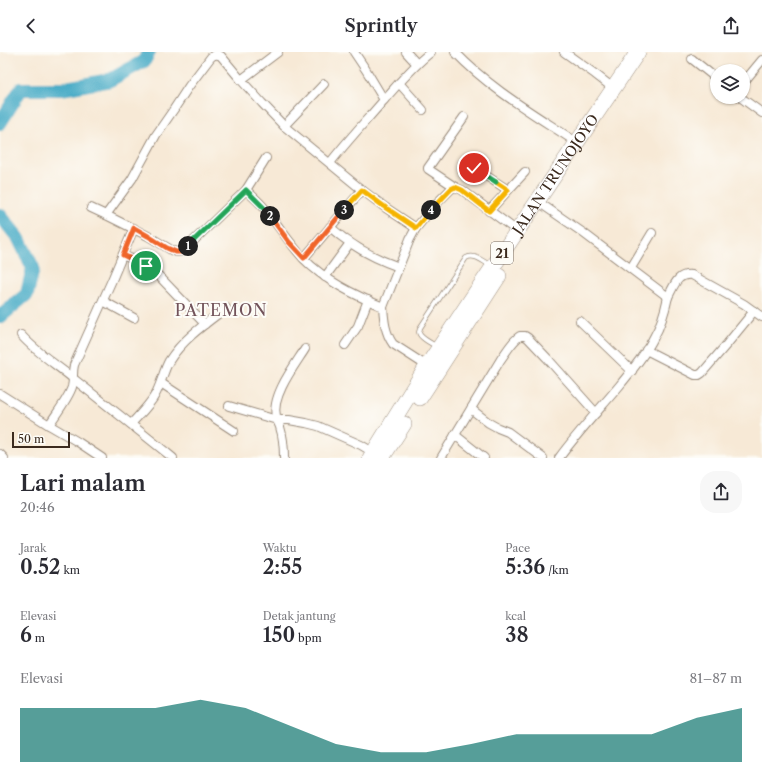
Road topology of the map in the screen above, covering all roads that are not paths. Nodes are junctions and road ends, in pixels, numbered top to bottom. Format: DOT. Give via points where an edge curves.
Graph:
graph roads {
  1 [pos="278,52"];
  2 [pos="354,52"];
  3 [pos="406,52"];
  4 [pos="431,52"];
  5 [pos="454,52"];
  6 [pos="564,52"];
  7 [pos="638,52"];
  8 [pos="648,52"];
  9 [pos="692,58"];
  10 [pos="762,60"];
  11 [pos="417,64"];
  12 [pos="710,73"];
  13 [pos="750,75"];
  14 [pos="241,80"];
  15 [pos="399,83"];
  16 [pos="324,84"];
  17 [pos="613,88"];
  18 [pos="384,100"];
  19 [pos="749,104"];
  20 [pos="423,110"];
  21 [pos="762,114"];
  22 [pos="464,117"];
  23 [pos="284,126"];
  24 [pos="576,142"];
  25 [pos="266,158"];
  26 [pos="330,163"];
  27 [pos="474,168"];
  28 [pos="525,172"];
  29 [pos="455,187"];
  30 [pos="246,190"];
  31 [pos="362,190"];
  32 [pos="508,190"];
  33 [pos="541,203"];
  34 [pos="90,208"];
  35 [pos="489,211"];
  36 [pos="106,214"];
  37 [pos="330,227"];
  38 [pos="134,228"];
  39 [pos="416,228"];
  40 [pos="517,231"];
  41 [pos="652,233"];
  42 [pos="350,243"];
  43 [pos="123,255"];
  44 [pos="304,258"];
  45 [pos="399,267"];
  46 [pos="495,268"];
  47 [pos="631,268"];
  48 [pos="325,277"];
  49 [pos="668,297"];
  50 [pos="368,300"];
  51 [pos="103,301"];
  52 [pos="226,308"];
  53 [pos="384,308"];
  54 [pos="754,311"];
  55 [pos="762,317"];
  56 [pos="134,318"];
  57 [pos="580,321"];
  58 [pos="205,324"];
  59 [pos="21,335"];
  60 [pos="345,345"];
  61 [pos="305,349"];
  62 [pos="646,350"];
  63 [pos="443,351"];
  64 [pos="427,366"];
  65 [pos="632,371"];
  66 [pos="73,378"];
  67 [pos="161,383"];
  68 [pos="0,394"];
  69 [pos="229,406"];
  70 [pos="471,409"];
  71 [pos="596,413"];
  72 [pos="277,420"];
  73 [pos="49,424"];
  74 [pos="131,424"];
  75 [pos="234,431"];
  76 [pos="455,435"];
  77 [pos="0,454"];
  78 [pos="377,457"];
  79 [pos="4,458"];
  80 [pos="102,458"];
  81 [pos="174,458"];
  82 [pos="284,458"];
  83 [pos="441,458"];
  84 [pos="484,458"];
  85 [pos="542,458"];
  86 [pos="559,458"];
  1 -- 14 [label="street"];
  2 -- 18 [label="street"];
  3 -- 11 [label="street"];
  4 -- 11 [label="street"];
  5 -- 24 [label="street" via="499,91"];
  6 -- 17 [label="street"];
  7 -- 17 [label="highway, JALAN TRUNOJOYO / 21"];
  8 -- 33 [label="highway, JALAN TRUNOJOYO / 21"];
  9 -- 12 [label="street"];
  10 -- 13 [label="street"];
  11 -- 15 [label="street"];
  14 -- 23 [label="street"];
  14 -- 36 [label="street" via="221,56 213,55 156,135 132,179"];
  15 -- 18 [label="street"];
  15 -- 20 [label="street"];
  16 -- 23 [label="street"];
  17 -- 24 [label="highway, JALAN TRUNOJOYO / 21"];
  18 -- 26 [label="street"];
  19 -- 21 [label="street"];
  22 -- 29 [label="street" via="428,168"];
  23 -- 26 [label="street"];
  24 -- 33 [label="highway, JALAN TRUNOJOYO / 21"];
  25 -- 30 [label="street"];
  26 -- 31 [label="street"];
  27 -- 32 [label="street"];
  28 -- 32 [label="street"];
  29 -- 35 [label="street"];
  29 -- 39 [label="street" via="435,205"];
  30 -- 38 [label="street" via="183,251 176,252 167,248"];
  30 -- 44 [label="street" via="264,208"];
  31 -- 37 [label="street"];
  31 -- 39 [label="street"];
  32 -- 35 [label="street"];
  33 -- 40 [label="highway, JALAN TRUNOJOYO / 21"];
  33 -- 47 [label="street"];
  33 -- 63 [label="highway, JALAN TRUNOJOYO / 21"];
  34 -- 36 [label="street"];
  35 -- 40 [label="street"];
  36 -- 38 [label="street"];
  37 -- 42 [label="street"];
  37 -- 44 [label="street"];
  38 -- 43 [label="street"];
  39 -- 45 [label="street"];
  40 -- 46 [label="highway, JALAN TRUNOJOYO / 21"];
  41 -- 47 [label="street"];
  42 -- 45 [label="street" via="374,257"];
  42 -- 48 [label="street"];
  43 -- 51 [label="street"];
  43 -- 58 [label="street" via="155,272"];
  44 -- 48 [label="street"];
  45 -- 53 [label="street"];
  46 -- 63 [label="highway, JALAN TRUNOJOYO / 21"];
  46 -- 63 [label="lane" via="473,256 466,258 419,332 423,338"];
  47 -- 49 [label="street"];
  48 -- 50 [label="street"];
  49 -- 54 [label="street" via="678,279 689,275"];
  49 -- 62 [label="street" via="658,330"];
  50 -- 53 [label="street"];
  50 -- 60 [label="street" via="358,326"];
  51 -- 56 [label="street"];
  51 -- 66 [label="street" via="74,365"];
  52 -- 58 [label="street"];
  53 -- 64 [label="street" via="389,338"];
  54 -- 55 [label="street"];
  54 -- 62 [label="street" via="699,375"];
  57 -- 65 [label="street"];
  58 -- 67 [label="street" via="169,361"];
  59 -- 66 [label="street" via="43,356"];
  61 -- 72 [label="street" via="281,388 275,411"];
  62 -- 65 [label="street"];
  63 -- 64 [label="highway, JALAN TRUNOJOYO / 21"];
  63 -- 78 [label="highway, JALAN TRUNOJOYO / 21"];
  64 -- 78 [label="highway, JALAN TRUNOJOYO / 21"];
  65 -- 71 [label="street"];
  66 -- 73 [label="street" via="72,387"];
  66 -- 74 [label="street"];
  67 -- 74 [label="street" via="153,398"];
  67 -- 75 [label="street"];
  68 -- 73 [label="street"];
  69 -- 72 [label="street"];
  70 -- 71 [label="street" via="502,359 521,336 528,338"];
  70 -- 76 [label="street"];
  70 -- 85 [label="street" via="508,432"];
  71 -- 86 [label="street"];
  72 -- 78 [label="street" via="318,426"];
  72 -- 82 [label="street"];
  73 -- 80 [label="street"];
  74 -- 81 [label="street"];
  76 -- 83 [label="street"];
  76 -- 84 [label="street"];
  77 -- 79 [label="street"];
}
